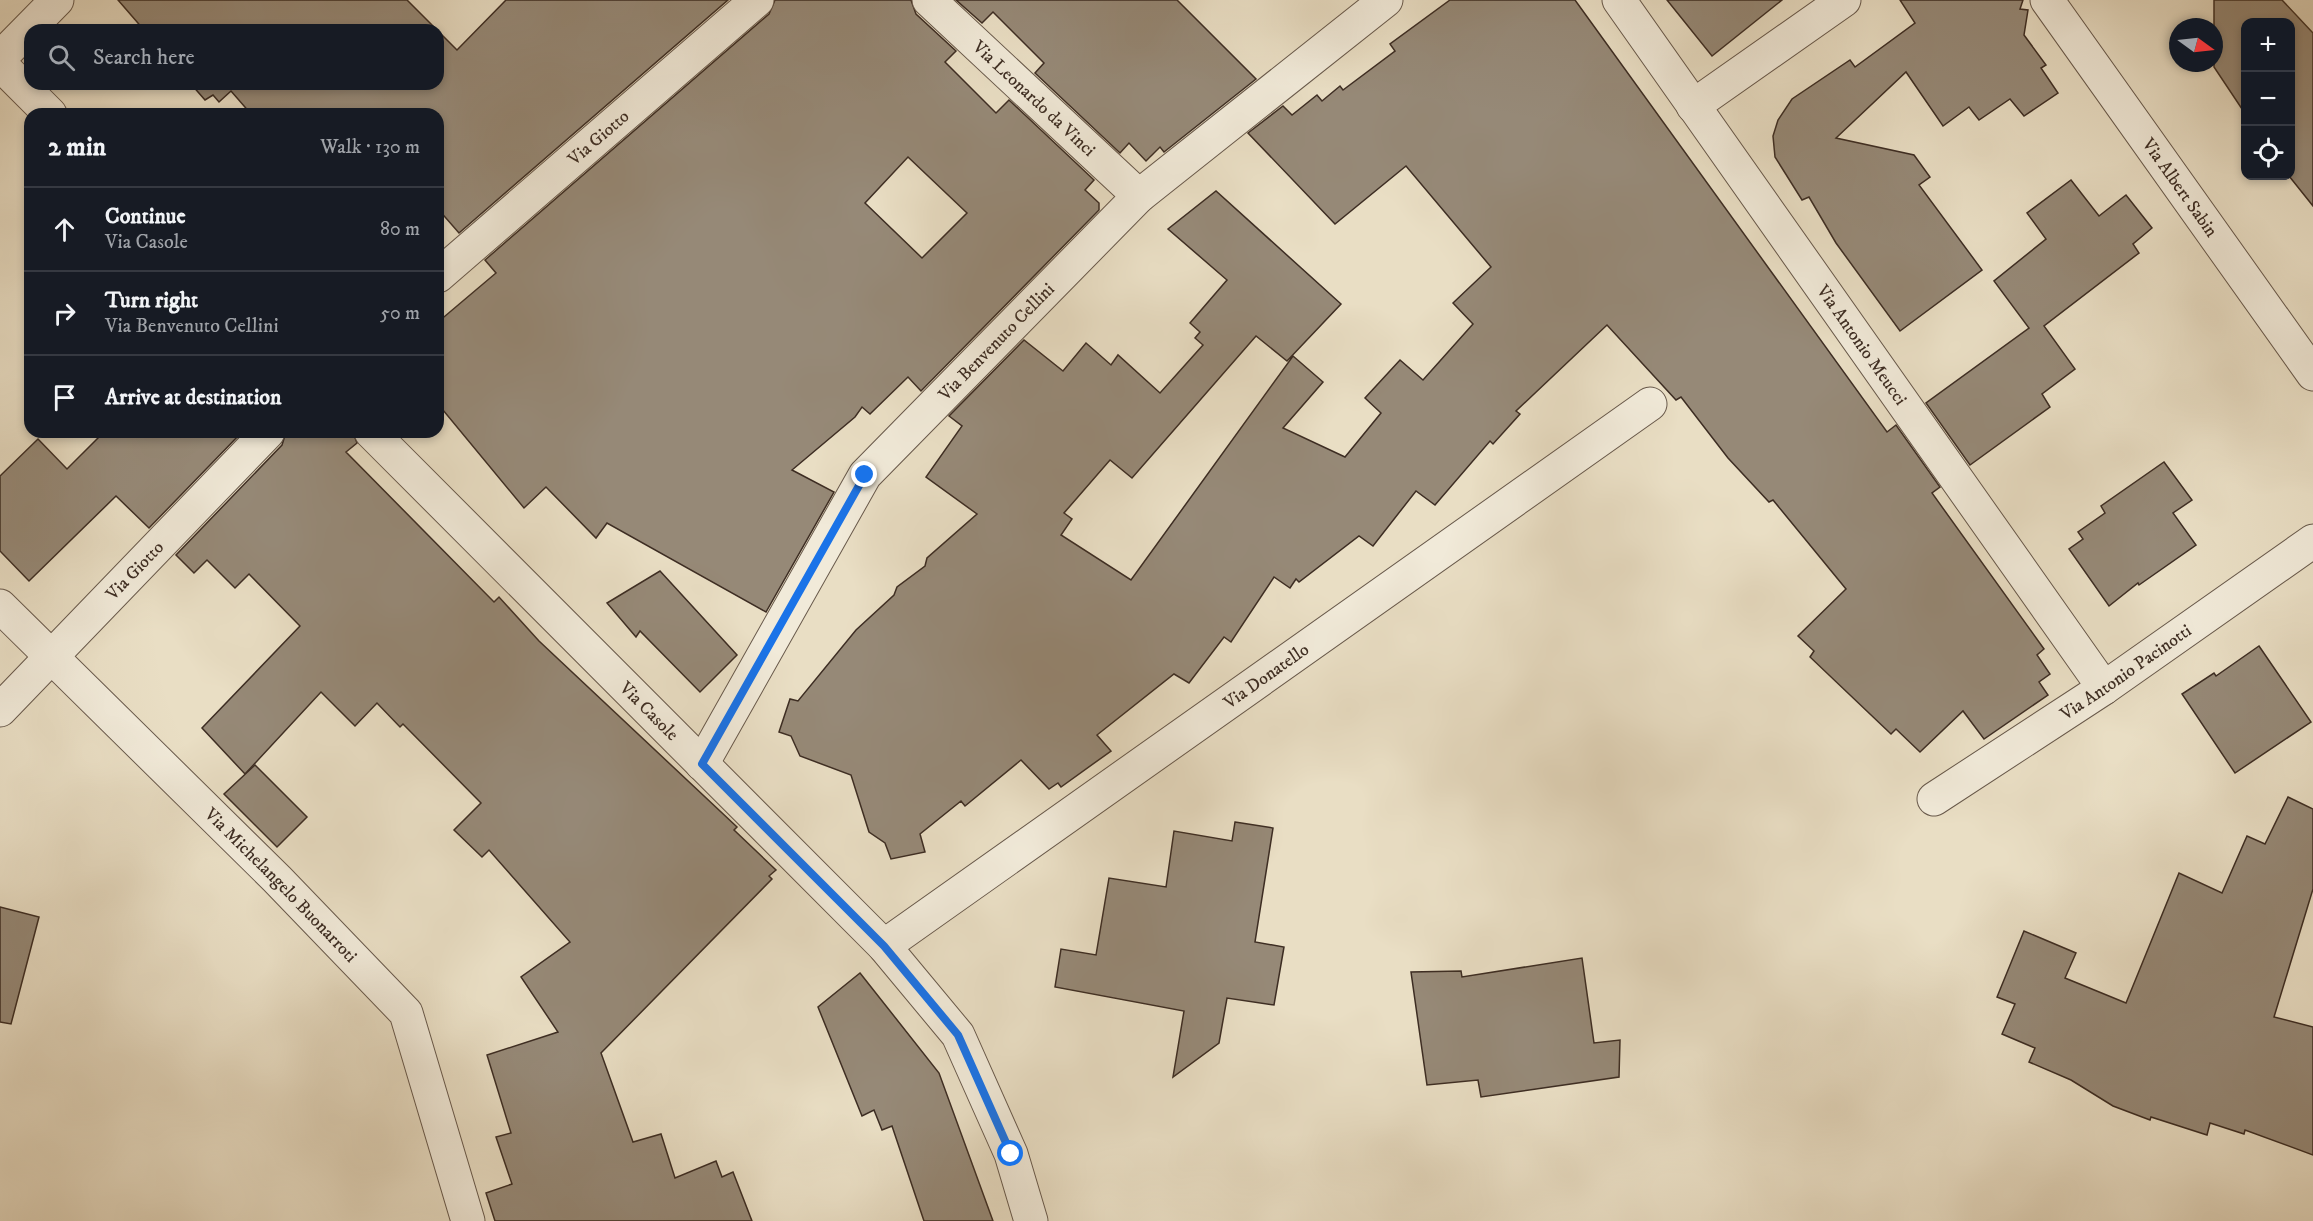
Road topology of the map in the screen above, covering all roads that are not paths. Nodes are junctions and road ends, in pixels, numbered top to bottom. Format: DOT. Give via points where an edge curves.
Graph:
graph roads {
  1 [pos="57,0"];
  2 [pos="757,0"];
  3 [pos="929,0"];
  4 [pos="1386,0"];
  5 [pos="1619,0"];
  6 [pos="1844,0"];
  7 [pos="2047,0"];
  8 [pos="33,24"];
  9 [pos="24,34"];
  10 [pos="0,58"];
  11 [pos="0,64"];
  12 [pos="24,88"];
  13 [pos="26,90"];
  14 [pos="1693,105"];
  15 [pos="44,108"];
  16 [pos="1139,196"];
  17 [pos="444,271"];
  18 [pos="2313,374"];
  19 [pos="1650,404"];
  20 [pos="262,438"];
  21 [pos="377,438"];
  22 [pos="2313,542"];
  23 [pos="0,606"];
  24 [pos="52,657"];
  25 [pos="2104,688"];
  26 [pos="0,710"];
  27 [pos="702,764"];
  28 [pos="1934,799"];
  29 [pos="884,946"];
  30 [pos="462,1219"];
  31 [pos="1031,1221"];
  1 -- 8 [label="street"];
  2 -- 17 [label="street, Via Giotto"];
  3 -- 16 [label="street, Via Leonardo da Vinci"];
  4 -- 16 [label="street, Via Benvenuto Cellini"];
  5 -- 14 [label="street, Via Antonio Meucci"];
  6 -- 14 [label="street"];
  7 -- 18 [label="street, Via Albert Sabin"];
  9 -- 10 [label="street"];
  11 -- 12 [label="street"];
  13 -- 15 [label="street"];
  14 -- 25 [label="street, Via Antonio Meucci"];
  16 -- 27 [label="street, Via Benvenuto Cellini" via="865,475"];
  19 -- 29 [label="street, Via Donatello"];
  20 -- 24 [label="street, Via Giotto"];
  21 -- 27 [label="street, Via Casole"];
  22 -- 25 [label="street, Via Antonio Pacinotti"];
  23 -- 24 [label="street, Via Michelangelo Buonarroti"];
  24 -- 26 [label="street, Via Giotto"];
  24 -- 30 [label="street, Via Michelangelo Buonarroti" via="406,1012"];
  25 -- 28 [label="street, Via Antonio Pacinotti"];
  27 -- 29 [label="street, Via Casole"];
  29 -- 31 [label="street, Via Casole" via="958,1035 1011,1154"];
}
